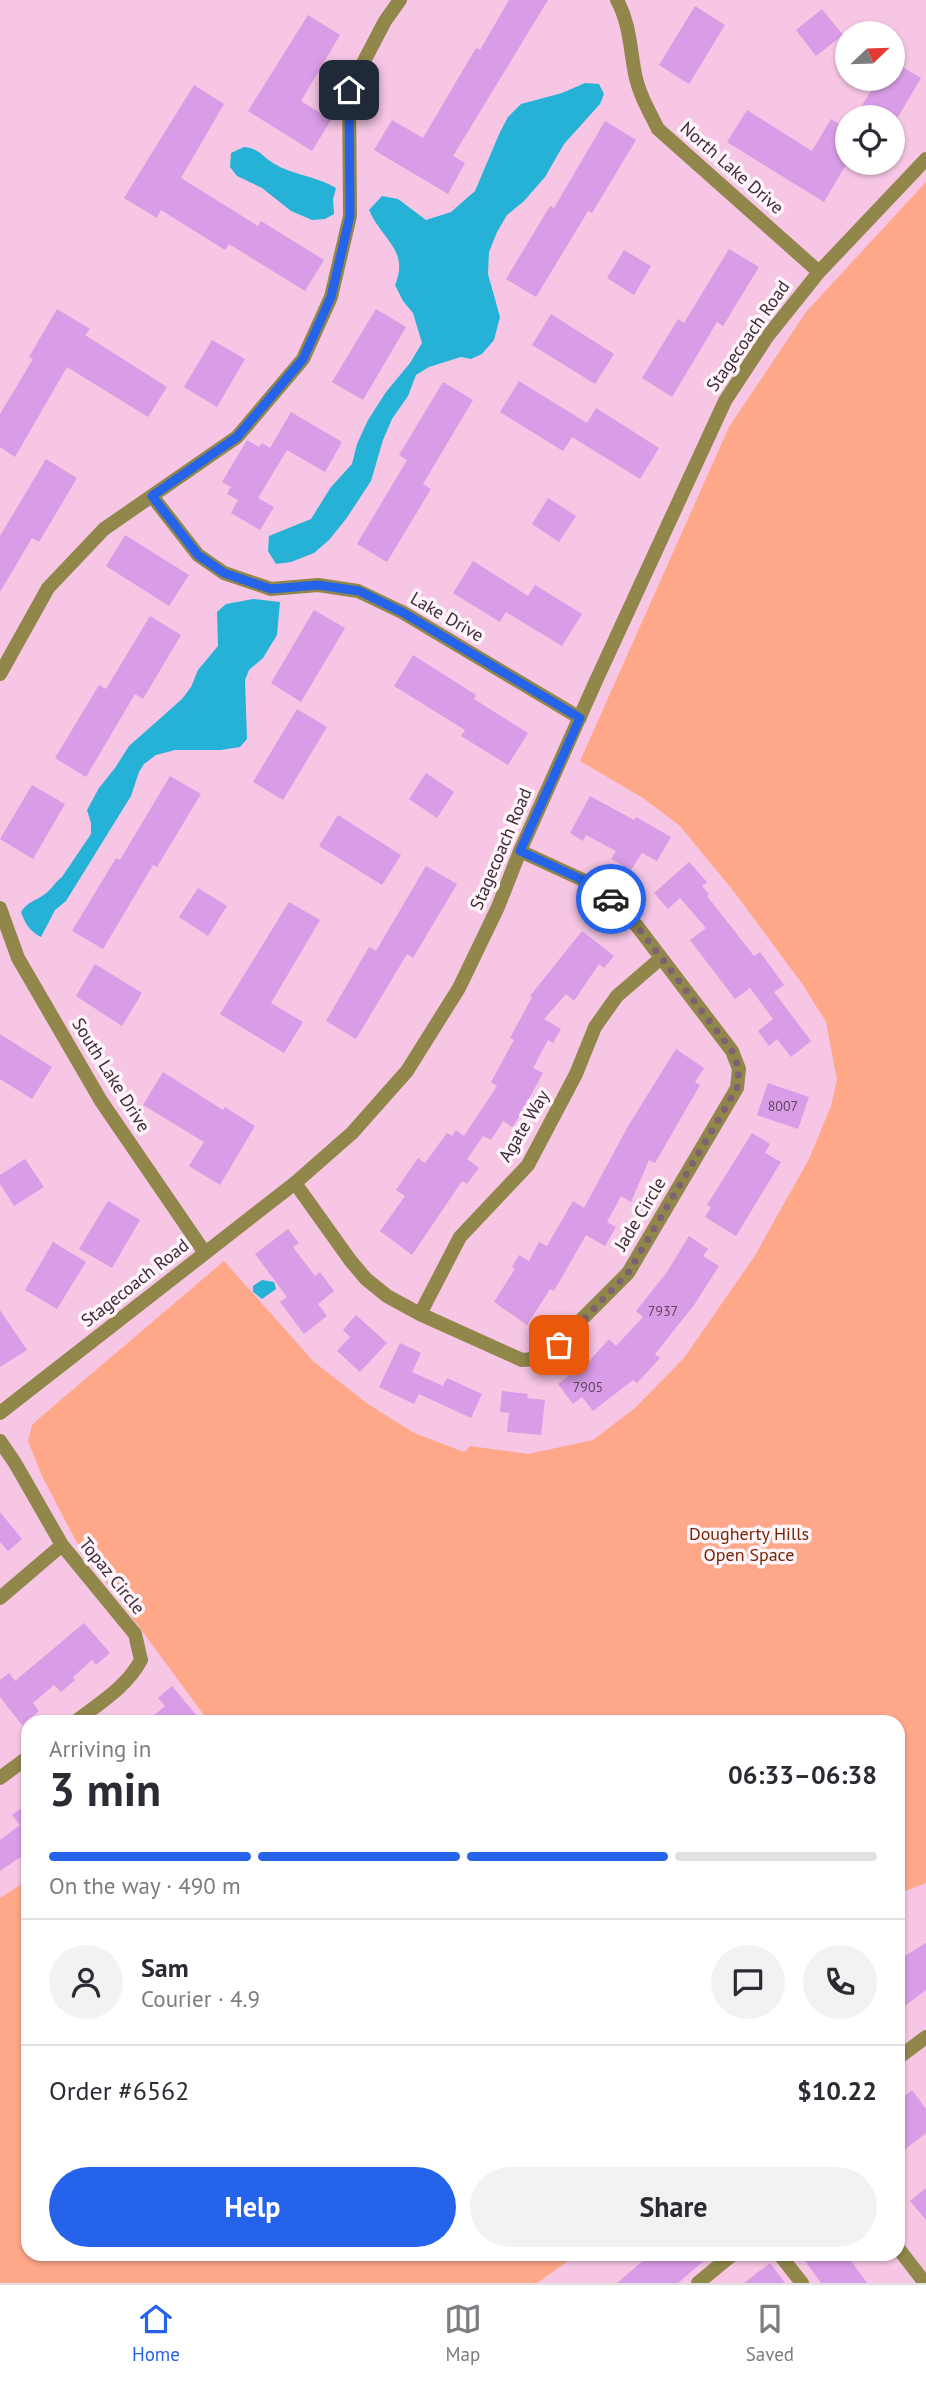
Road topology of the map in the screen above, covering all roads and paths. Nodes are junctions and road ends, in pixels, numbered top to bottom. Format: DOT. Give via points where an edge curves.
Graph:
graph roads {
  1 [pos="400,0"];
  2 [pos="618,0"];
  3 [pos="926,159"];
  4 [pos="819,272"];
  5 [pos="152,496"];
  6 [pos="0,674"];
  7 [pos="580,718"];
  8 [pos="520,851"];
  9 [pos="0,908"];
  10 [pos="660,958"];
  11 [pos="295,1183"];
  12 [pos="205,1253"];
  13 [pos="420,1314"];
  14 [pos="0,1413"];
  15 [pos="0,1441"];
  16 [pos="62,1545"];
  17 [pos="0,1598"];
  18 [pos="84,1715"];
  19 [pos="21,1762"];
  20 [pos="0,1778"];
  21 [pos="926,2036"];
  22 [pos="905,2052"];
  23 [pos="905,2257"];
  24 [pos="725,2261"];
  25 [pos="785,2261"];
  26 [pos="925,2282"];
  27 [pos="698,2283"];
  28 [pos="802,2283"];
  1 -- 5 [label="street" via="349,90 350,216 331,297 303,359 237,437"];
  2 -- 4 [label="street, North Lake Drive" via="630,32 643,101 658,129"];
  3 -- 4 [label="street, Stagecoach Road"];
  4 -- 7 [label="street, Stagecoach Road" via="767,337 725,401"];
  5 -- 6 [label="street" via="104,529 48,588"];
  5 -- 7 [label="street, Lake Drive" via="198,555 224,573 271,589 318,585 359,591"];
  7 -- 8 [label="street, Stagecoach Road"];
  8 -- 10 [label="street, Jade Circle" via="609,897"];
  8 -- 11 [label="street, Stagecoach Road" via="458,988 407,1071 352,1133"];
  9 -- 12 [label="street, South Lake Drive" via="18,958 101,1101"];
  10 -- 13 [label="street, Agate Way" via="617,996 595,1027 528,1165 460,1237"];
  10 -- 13 [label="street, Jade Circle" via="732,1051 739,1069 737,1088 628,1273 559,1345 533,1359 508,1355"];
  11 -- 12 [label="street, Stagecoach Road"];
  11 -- 13 [label="street, Jade Circle" via="366,1279"];
  12 -- 14 [label="street, Stagecoach Road"];
  15 -- 16 [label="street, Topaz Circle"];
  16 -- 17 [label="street"];
  16 -- 18 [label="street, Topaz Circle" via="135,1634 141,1660 120,1687"];
  19 -- 20 [label="street"];
  21 -- 22 [label="street"];
  23 -- 26 [label="street"];
  24 -- 27 [label="street"];
  25 -- 28 [label="street"];
}
